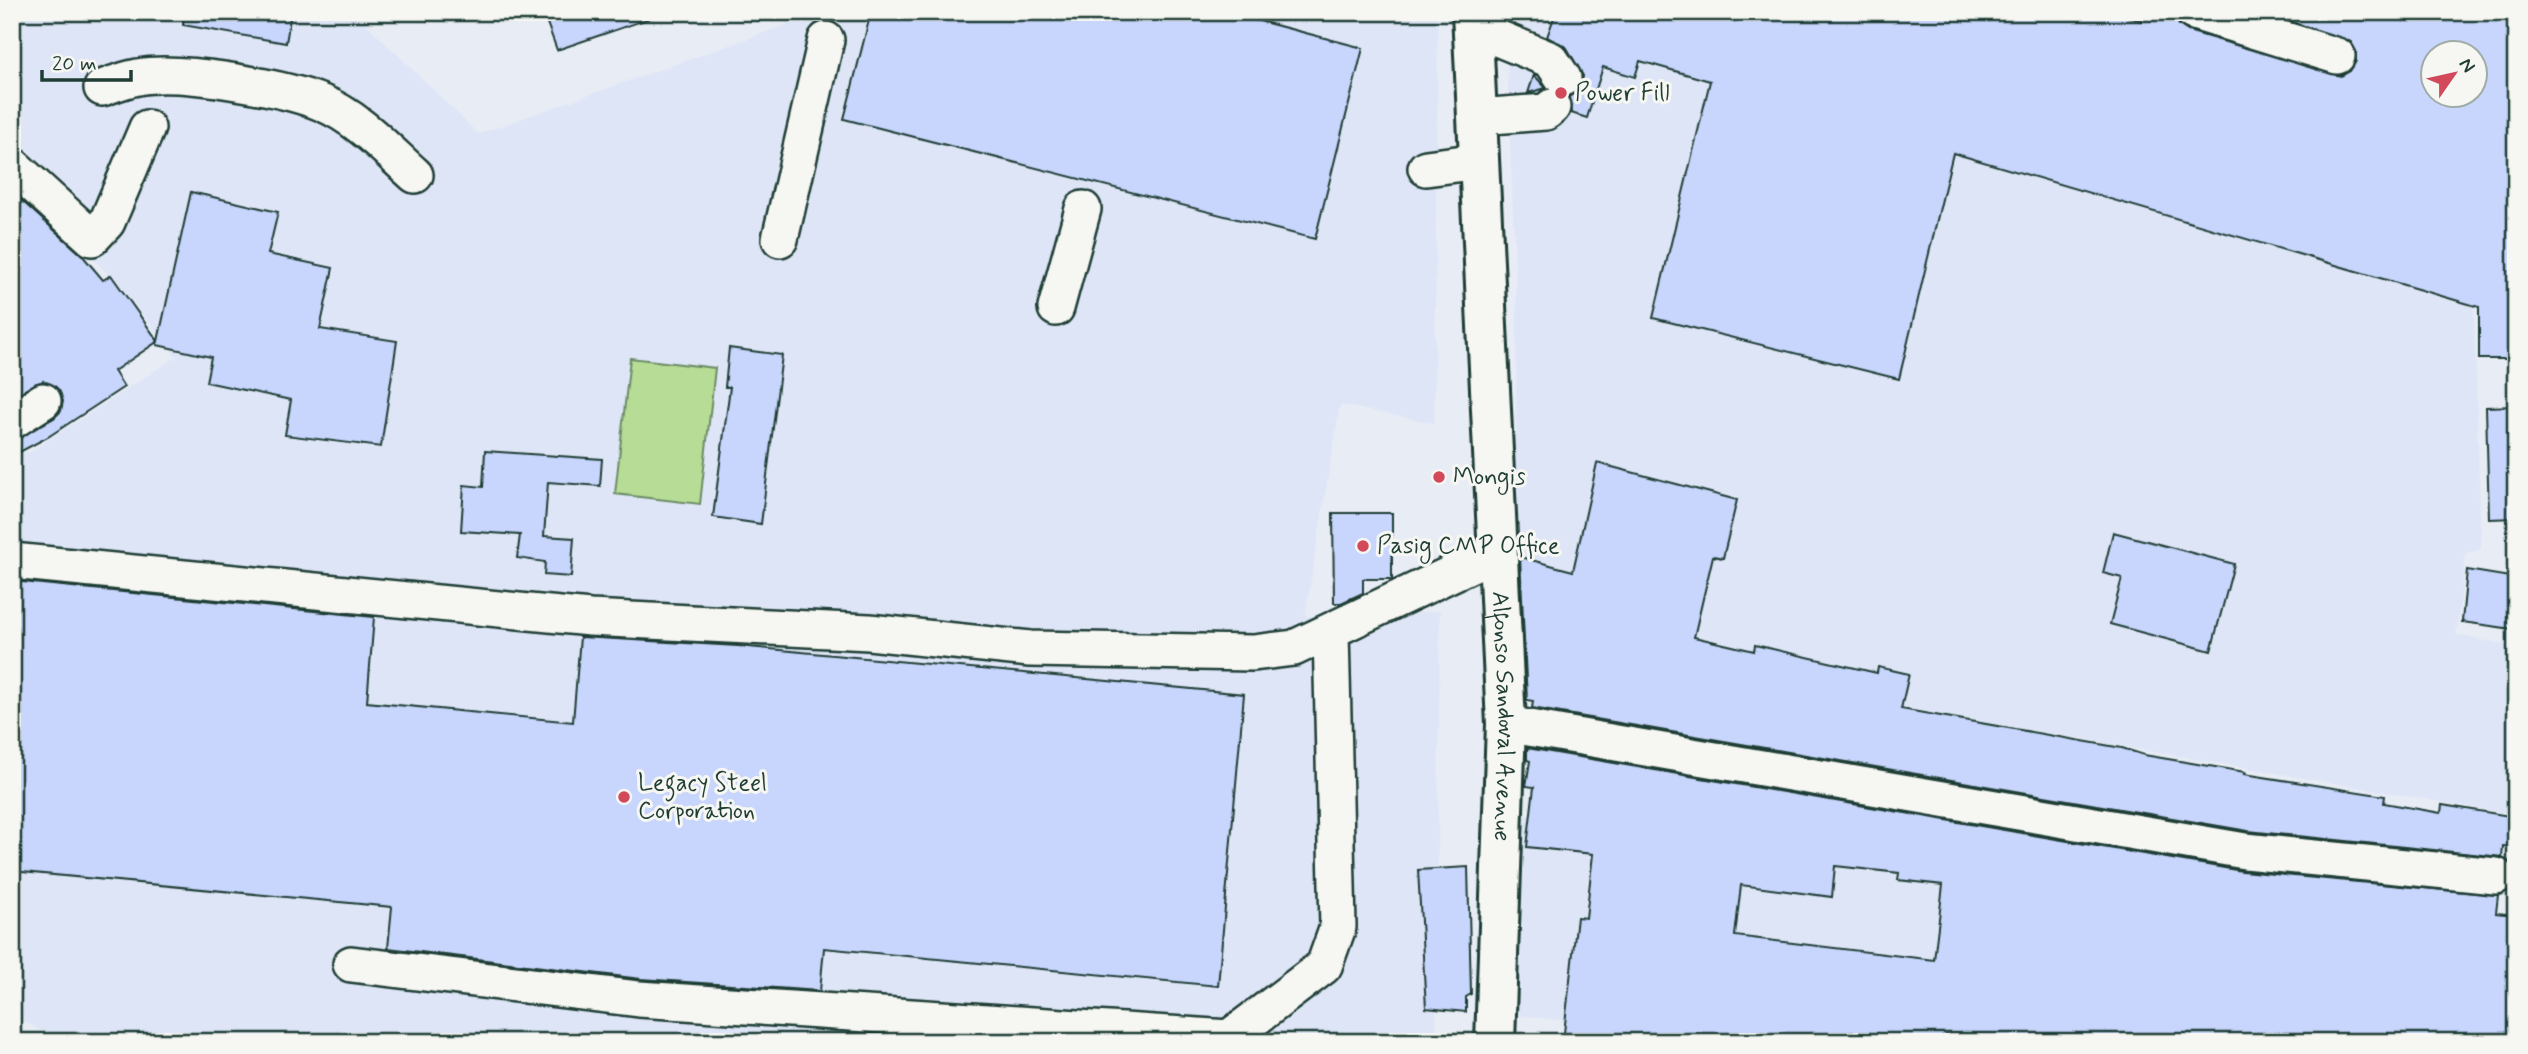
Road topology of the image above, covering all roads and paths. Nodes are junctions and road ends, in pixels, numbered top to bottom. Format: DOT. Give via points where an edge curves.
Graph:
graph roads {
  1 [pos="2194,12"];
  2 [pos="1473,20"];
  3 [pos="826,40"];
  4 [pos="2337,56"];
  5 [pos="102,88"];
  6 [pos="1477,117"];
  7 [pos="147,128"];
  8 [pos="1479,161"];
  9 [pos="12,165"];
  10 [pos="1426,169"];
  11 [pos="415,175"];
  12 [pos="1083,209"];
  13 [pos="780,239"];
  14 [pos="1056,308"];
  15 [pos="43,401"];
  16 [pos="12,421"];
  17 [pos="1497,552"];
  18 [pos="12,561"];
  19 [pos="1331,632"];
  20 [pos="1506,724"];
  21 [pos="2496,876"];
  22 [pos="351,964"];
  23 [pos="1495,1042"];
  1 -- 4 [label="street"];
  2 -- 6 [label="main road, Alfonso Sandoval Avenue"];
  2 -- 6 [label="street" via="1551,60 1558,92 1546,112"];
  3 -- 13 [label="street"];
  5 -- 11 [label="street" via="139,77 179,75 323,103 363,129"];
  6 -- 8 [label="main road, Alfonso Sandoval Avenue"];
  7 -- 9 [label="street" via="107,222 92,238"];
  8 -- 10 [label="street"];
  8 -- 17 [label="main road, Alfonso Sandoval Avenue"];
  12 -- 14 [label="street"];
  15 -- 16 [label="street"];
  17 -- 19 [label="street"];
  17 -- 20 [label="main road, Alfonso Sandoval Avenue"];
  18 -- 19 [label="street" via="590,618 869,632 1030,649 1253,653 1294,648"];
  19 -- 22 [label="street" via="1338,927 1324,966 1228,1038 639,999"];
  20 -- 21 [label="street" via="2245,851"];
  20 -- 23 [label="main road, Alfonso Sandoval Avenue"];
}
